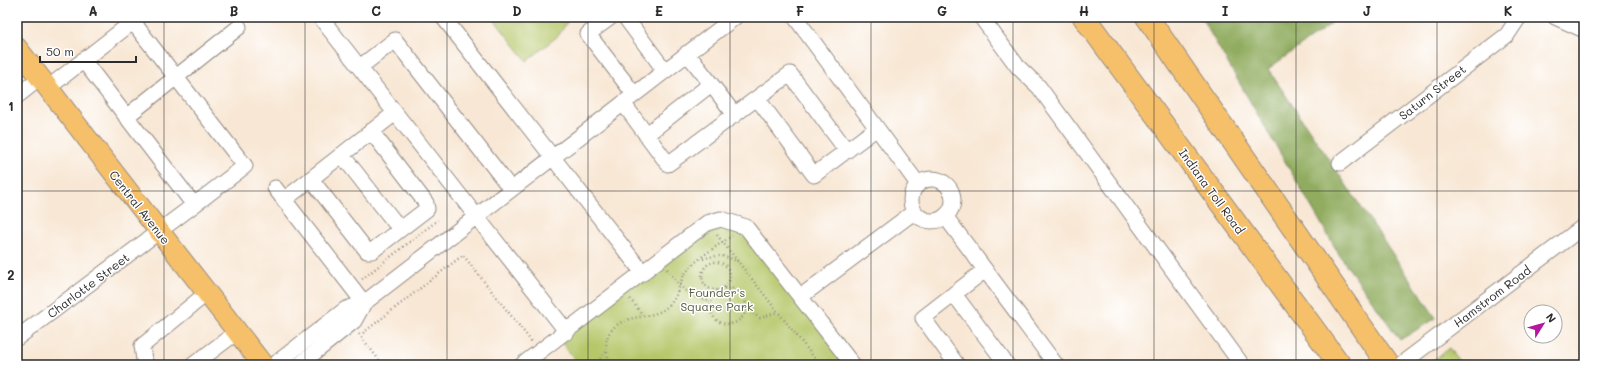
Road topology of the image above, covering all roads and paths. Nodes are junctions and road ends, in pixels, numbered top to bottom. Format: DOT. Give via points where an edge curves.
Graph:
graph roads {
  1 [pos="320,17"];
  2 [pos="442,17"];
  3 [pos="611,17"];
  4 [pos="625,17"];
  5 [pos="735,17"];
  6 [pos="795,17"];
  7 [pos="981,17"];
  8 [pos="1084,17"];
  9 [pos="1147,17"];
  10 [pos="1519,17"];
  11 [pos="1555,17"];
  12 [pos="136,19"];
  13 [pos="239,27"];
  14 [pos="1584,30"];
  15 [pos="17,48"];
  16 [pos="687,53"];
  17 [pos="83,60"];
  18 [pos="360,67"];
  19 [pos="665,71"];
  20 [pos="176,77"];
  21 [pos="44,83"];
  22 [pos="711,84"];
  23 [pos="17,96"];
  24 [pos="757,98"];
  25 [pos="628,99"];
  26 [pos="395,113"];
  27 [pos="735,115"];
  28 [pos="126,116"];
  29 [pos="877,128"];
  30 [pos="371,131"];
  31 [pos="646,135"];
  32 [pos="847,151"];
  33 [pos="342,154"];
  34 [pos="552,157"];
  35 [pos="1340,163"];
  36 [pos="311,178"];
  37 [pos="918,184"];
  38 [pos="511,189"];
  39 [pos="194,205"];
  40 [pos="914,212"];
  41 [pos="476,216"];
  42 [pos="944,216"];
  43 [pos="707,223"];
  44 [pos="1584,226"];
  45 [pos="746,228"];
  46 [pos="400,230"];
  47 [pos="159,231"];
  48 [pos="723,242"];
  49 [pos="699,261"];
  50 [pos="739,263"];
  51 [pos="667,269"];
  52 [pos="985,270"];
  53 [pos="643,273"];
  54 [pos="680,286"];
  55 [pos="723,288"];
  56 [pos="207,293"];
  57 [pos="954,294"];
  58 [pos="800,297"];
  59 [pos="630,298"];
  60 [pos="710,300"];
  61 [pos="364,303"];
  62 [pos="746,309"];
  63 [pos="778,312"];
  64 [pos="643,316"];
  65 [pos="237,332"];
  66 [pos="566,332"];
  67 [pos="360,335"];
  68 [pos="17,338"];
  69 [pos="606,351"];
  70 [pos="539,352"];
  71 [pos="1339,364"];
  72 [pos="147,365"];
  73 [pos="194,365"];
  74 [pos="263,365"];
  75 [pos="274,365"];
  76 [pos="299,365"];
  77 [pos="522,365"];
  78 [pos="595,365"];
  79 [pos="609,365"];
  80 [pos="820,365"];
  81 [pos="853,365"];
  82 [pos="957,365"];
  83 [pos="1007,365"];
  84 [pos="1056,365"];
  85 [pos="1242,365"];
  86 [pos="1388,365"];
  87 [pos="1400,365"];
  1 -- 18 [label="street"];
  2 -- 34 [label="street"];
  3 -- 25 [label="street" via="588,34"];
  4 -- 19 [label="street"];
  5 -- 16 [label="street"];
  6 -- 29 [label="street"];
  7 -- 85 [label="street" via="1018,68 1039,87"];
  8 -- 71 [label="highway, Indiana Toll Road"];
  9 -- 86 [label="highway"];
  10 -- 35 [label="street, Saturn Street" via="1507,35"];
  11 -- 14 [label="street"];
  12 -- 17 [label="street"];
  12 -- 20 [label="street"];
  13 -- 20 [label="street"];
  15 -- 21 [label="main road, Central Avenue"];
  16 -- 19 [label="street"];
  16 -- 22 [label="street"];
  17 -- 21 [label="street"];
  17 -- 28 [label="street"];
  18 -- 26 [label="street"];
  18 -- 38 [label="street" via="395,40"];
  19 -- 25 [label="street"];
  20 -- 28 [label="street"];
  20 -- 39 [label="street, Charlotte Street" via="245,166"];
  21 -- 23 [label="street"];
  21 -- 47 [label="main road, Central Avenue"];
  22 -- 27 [label="street"];
  22 -- 31 [label="street"];
  24 -- 27 [label="street"];
  24 -- 32 [label="street" via="814,175"];
  24 -- 32 [label="street" via="790,74"];
  25 -- 31 [label="street"];
  25 -- 34 [label="street"];
  26 -- 30 [label="street"];
  26 -- 41 [label="street"];
  27 -- 31 [label="street" via="668,164"];
  28 -- 39 [label="street"];
  29 -- 32 [label="street"];
  29 -- 37 [label="street"];
  30 -- 33 [label="street"];
  30 -- 46 [label="street" via="426,203 427,209"];
  33 -- 36 [label="street"];
  33 -- 46 [label="street"];
  34 -- 38 [label="street"];
  34 -- 53 [label="street"];
  36 -- 46 [label="street" via="367,251 372,251"];
  36 -- 61 [label="street" via="279,194"];
  37 -- 40 [label="street" via="911,200"];
  37 -- 42 [label="street" via="924,180 937,180 948,187 952,206"];
  38 -- 41 [label="street"];
  39 -- 47 [label="street, Charlotte Street"];
  40 -- 42 [label="street" via="925,220 932,221"];
  40 -- 58 [label="street"];
  41 -- 61 [label="street"];
  41 -- 66 [label="street"];
  42 -- 52 [label="street"];
  43 -- 45 [label="street" via="721,219"];
  43 -- 48 [label="path"];
  43 -- 53 [label="street"];
  44 -- 87 [label="street, Hamstrom Road"];
  45 -- 48 [label="path"];
  45 -- 58 [label="street"];
  47 -- 56 [label="main road, Central Avenue"];
  47 -- 68 [label="street, Charlotte Street"];
  48 -- 49 [label="path"];
  48 -- 50 [label="path"];
  49 -- 50 [label="path" via="711,256 722,256"];
  49 -- 54 [label="path" via="684,277"];
  50 -- 63 [label="path"];
  51 -- 54 [label="path"];
  52 -- 57 [label="street"];
  52 -- 84 [label="street"];
  53 -- 66 [label="street"];
  54 -- 60 [label="path" via="694,297"];
  54 -- 64 [label="path" via="668,307 657,314"];
  55 -- 55 [label="path" via="729,281 728,268 721,262 712,262 705,268 702,277 706,285 714,289"];
  55 -- 60 [label="path"];
  55 -- 62 [label="path" via="740,292"];
  56 -- 65 [label="main road, Central Avenue"];
  56 -- 72 [label="street" via="142,346"];
  57 -- 82 [label="street" via="923,318"];
  57 -- 83 [label="street"];
  58 -- 81 [label="street"];
  59 -- 64 [label="path"];
  60 -- 62 [label="path" via="709,306 713,317 723,324 740,320"];
  61 -- 75 [label="street" via="346,309"];
  61 -- 76 [label="street" via="354,321"];
  62 -- 63 [label="path" via="760,318"];
  63 -- 80 [label="path"];
  64 -- 69 [label="path" via="622,322 611,331 606,339"];
  65 -- 73 [label="street"];
  65 -- 74 [label="main road, Central Avenue"];
  66 -- 70 [label="street"];
  67 -- 70 [label="path" via="463,255"];
  69 -- 78 [label="path"];
  69 -- 79 [label="path"];
  70 -- 77 [label="street"];
}
